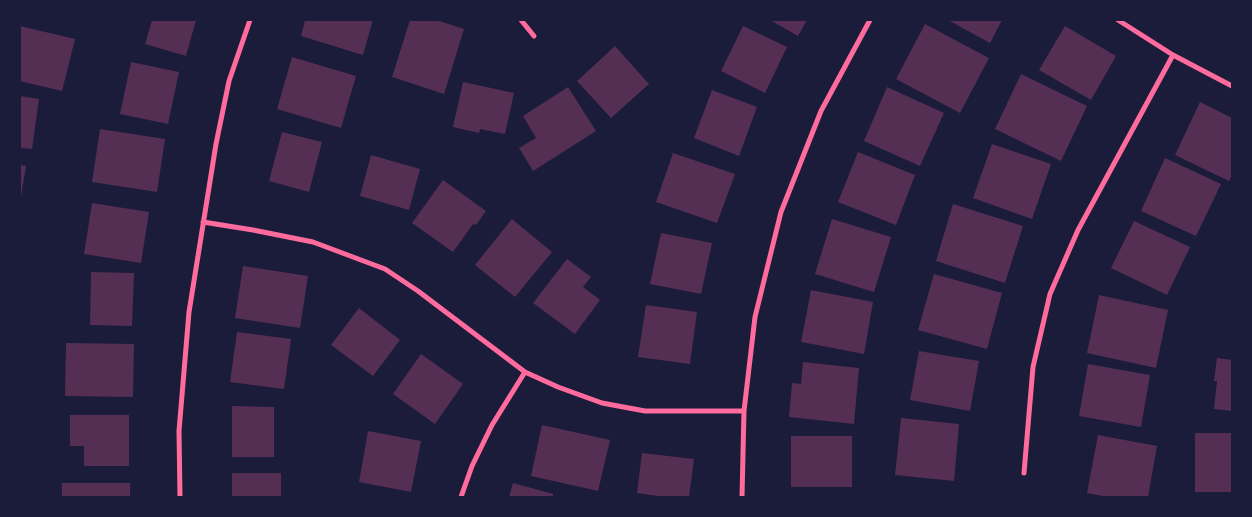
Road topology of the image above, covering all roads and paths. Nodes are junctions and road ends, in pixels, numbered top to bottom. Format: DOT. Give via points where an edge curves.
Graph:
graph roads {
  1 [pos="250,20"];
  2 [pos="521,20"];
  3 [pos="870,20"];
  4 [pos="1118,20"];
  5 [pos="534,36"];
  6 [pos="1173,55"];
  7 [pos="1232,86"];
  8 [pos="203,222"];
  9 [pos="525,372"];
  10 [pos="744,411"];
  11 [pos="1024,473"];
  12 [pos="180,497"];
  13 [pos="461,497"];
  14 [pos="742,497"];
  1 -- 8 [label="street" via="229,81"];
  2 -- 5 [label="street"];
  3 -- 10 [label="street" via="821,111 781,212 755,317"];
  4 -- 6 [label="street"];
  6 -- 7 [label="street"];
  6 -- 11 [label="street" via="1078,230 1050,294 1033,367"];
  8 -- 9 [label="street" via="313,242 385,269"];
  8 -- 12 [label="street" via="188,322 179,431"];
  9 -- 10 [label="street" via="602,403 644,410"];
  9 -- 13 [label="street" via="492,425"];
  10 -- 14 [label="street"];
}
